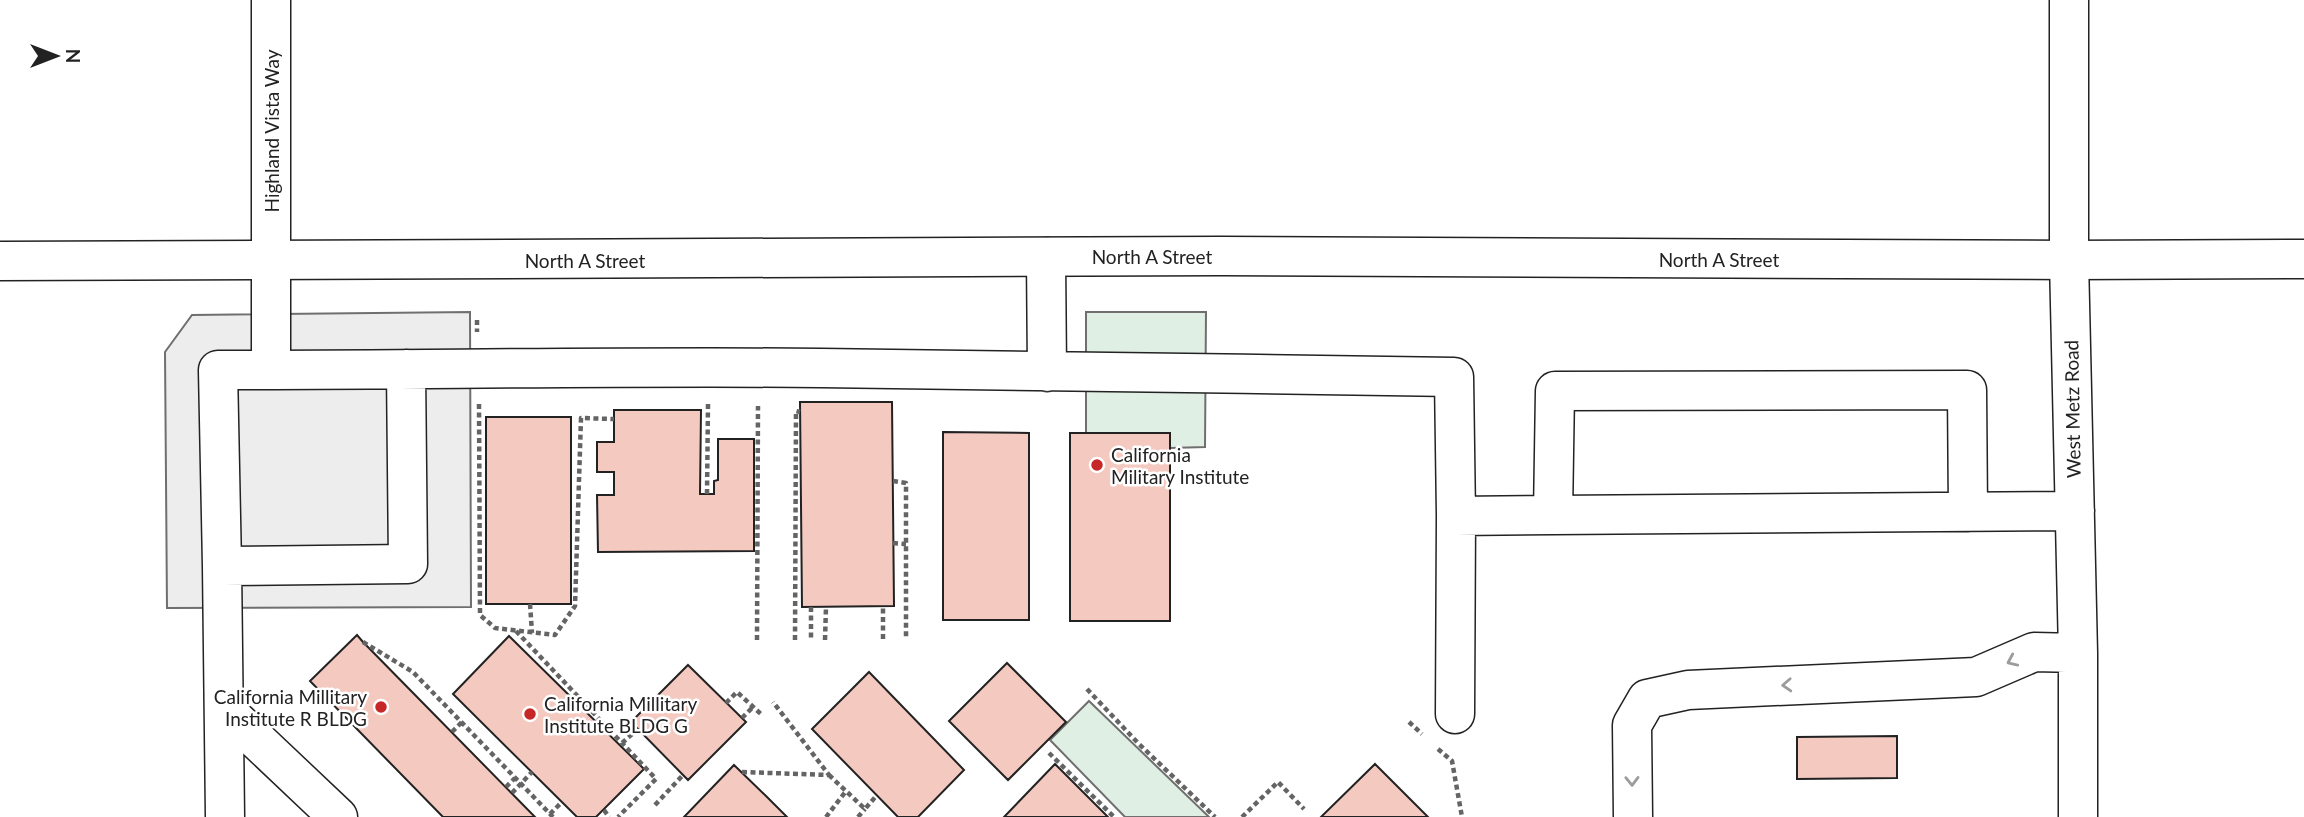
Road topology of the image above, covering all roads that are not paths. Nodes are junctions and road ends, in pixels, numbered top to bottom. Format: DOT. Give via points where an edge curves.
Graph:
graph roads {
  1 [pos="271,0"];
  2 [pos="2069,0"];
  3 [pos="1046,257"];
  4 [pos="2304,259"];
  5 [pos="2069,260"];
  6 [pos="0,261"];
  7 [pos="271,261"];
  8 [pos="406,369"];
  9 [pos="271,370"];
  10 [pos="1047,372"];
  11 [pos="2075,511"];
  12 [pos="1968,512"];
  13 [pos="1553,515"];
  14 [pos="1456,516"];
  15 [pos="222,566"];
  16 [pos="2078,653"];
  17 [pos="224,709"];
  18 [pos="1455,714"];
  19 [pos="225,817"];
  20 [pos="338,817"];
  21 [pos="1633,817"];
  22 [pos="2077,817"];
  1 -- 7 [label="main road, Highland Vista Way"];
  2 -- 5 [label="main road, West Metz Road"];
  3 -- 5 [label="main road, North A Street"];
  3 -- 7 [label="main road, North A Street"];
  3 -- 10 [label="main road"];
  4 -- 5 [label="main road, North A Street"];
  5 -- 11 [label="main road, West Metz Road"];
  6 -- 7 [label="main road, North A Street"];
  7 -- 9 [label="main road, Highland Vista Way"];
  8 -- 9 [label="main road"];
  8 -- 10 [label="main road"];
  8 -- 15 [label="main road" via="408,564"];
  9 -- 15 [label="main road" via="218,370"];
  10 -- 14 [label="main road" via="1454,377"];
  11 -- 12 [label="main road"];
  11 -- 16 [label="main road, West Metz Road"];
  12 -- 13 [label="main road"];
  12 -- 13 [label="main road" via="1967,390 1555,391"];
  13 -- 14 [label="main road"];
  14 -- 18 [label="main road"];
  15 -- 17 [label="main road"];
  16 -- 21 [label="main road, one-way" via="2034,652 1976,677 1688,690 1647,699 1632,725"];
  16 -- 22 [label="main road, West Metz Road"];
  17 -- 19 [label="main road"];
  17 -- 20 [label="main road"];
}
